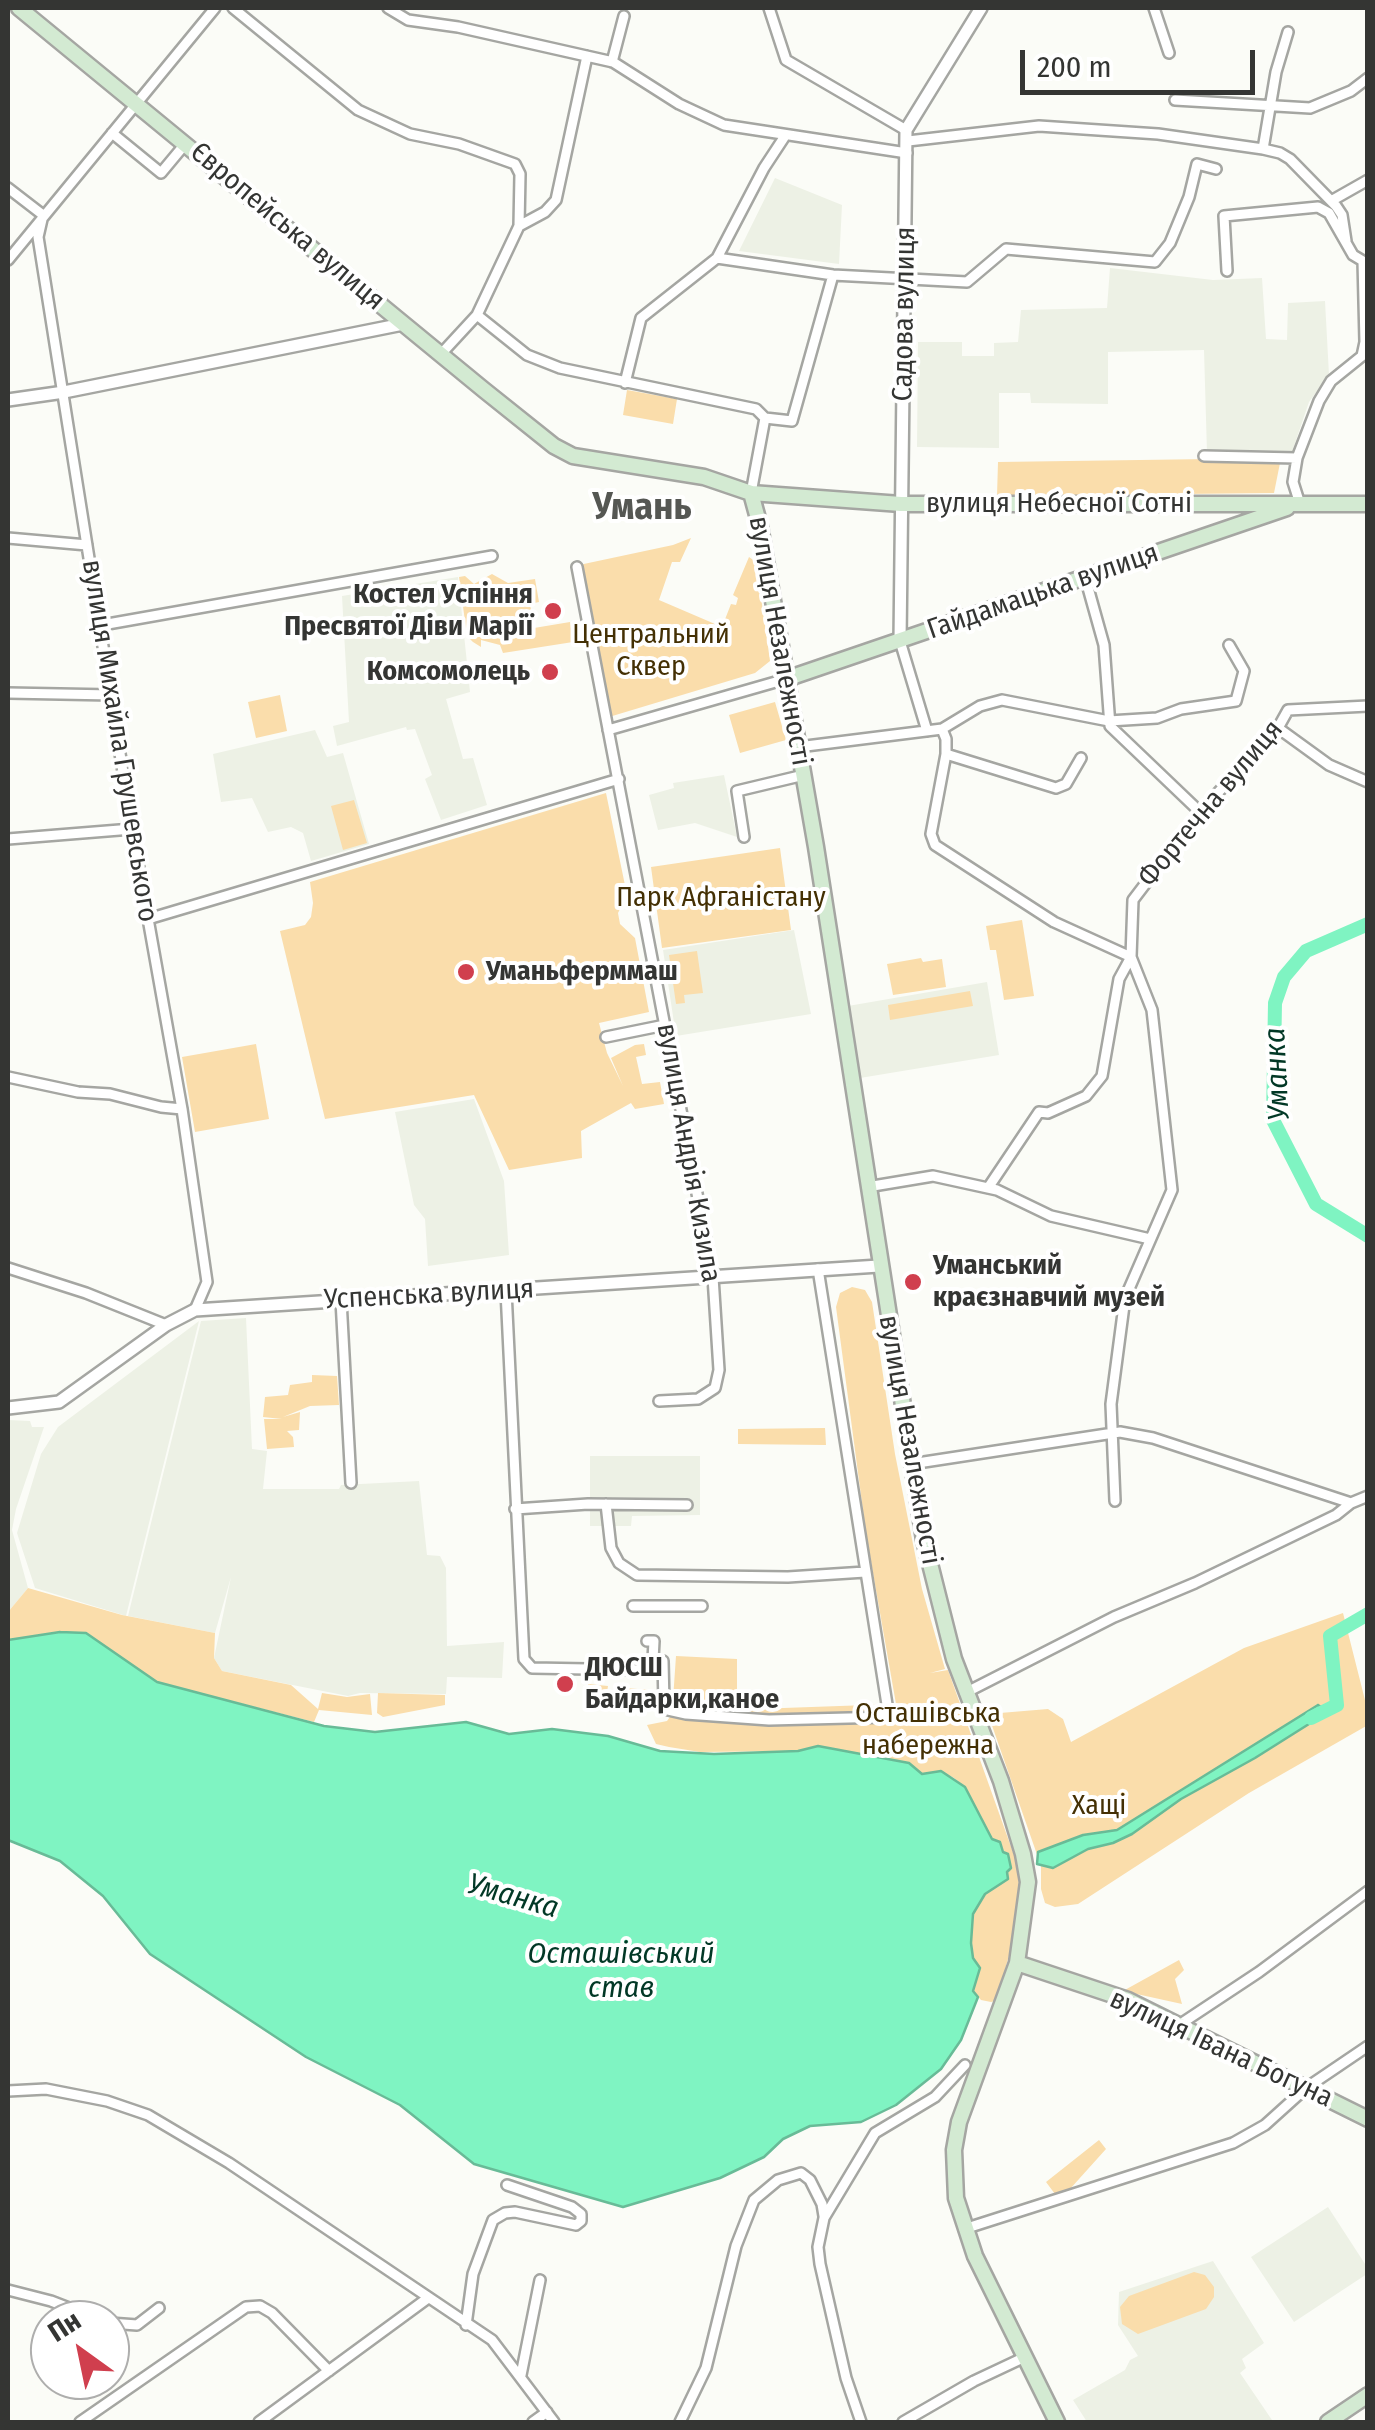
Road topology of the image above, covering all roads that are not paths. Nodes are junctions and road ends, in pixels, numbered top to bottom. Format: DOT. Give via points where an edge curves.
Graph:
graph roads {
  1 [pos="20,8"];
  2 [pos="215,8"];
  3 [pos="233,8"];
  4 [pos="388,8"];
  5 [pos="769,8"];
  6 [pos="981,8"];
  7 [pos="1154,8"];
  8 [pos="624,16"];
  9 [pos="1288,32"];
  10 [pos="1169,53"];
  11 [pos="586,56"];
  12 [pos="612,62"];
  13 [pos="1368,78"];
  14 [pos="1175,100"];
  15 [pos="137,103"];
  16 [pos="1270,108"];
  17 [pos="112,134"];
  18 [pos="786,136"];
  19 [pos="907,141"];
  20 [pos="186,143"];
  21 [pos="1264,149"];
  22 [pos="1216,169"];
  23 [pos="1368,180"];
  24 [pos="8,188"];
  25 [pos="1331,201"];
  26 [pos="43,215"];
  27 [pos="519,226"];
  28 [pos="1346,241"];
  29 [pos="718,258"];
  30 [pos="8,260"];
  31 [pos="1365,262"];
  32 [pos="1227,271"];
  33 [pos="834,275"];
  34 [pos="906,280"];
  35 [pos="477,315"];
  36 [pos="402,324"];
  37 [pos="441,354"];
  38 [pos="625,383"];
  39 [pos="64,392"];
  40 [pos="8,400"];
  41 [pos="765,418"];
  42 [pos="554,446"];
  43 [pos="1204,456"];
  44 [pos="1296,458"];
  45 [pos="751,493"];
  46 [pos="901,504"];
  47 [pos="1240,504"];
  48 [pos="1300,504"];
  49 [pos="1368,504"];
  50 [pos="1248,521"];
  51 [pos="8,538"];
  52 [pos="86,545"];
  53 [pos="492,556"];
  54 [pos="577,567"];
  55 [pos="1085,577"];
  56 [pos="102,625"];
  57 [pos="900,641"];
  58 [pos="1229,645"];
  59 [pos="786,679"];
  60 [pos="8,693"];
  61 [pos="112,695"];
  62 [pos="1368,706"];
  63 [pos="1109,721"];
  64 [pos="1278,728"];
  65 [pos="942,729"];
  66 [pos="608,730"];
  67 [pos="926,731"];
  68 [pos="798,747"];
  69 [pos="946,754"];
  70 [pos="1081,758"];
  71 [pos="804,776"];
  72 [pos="619,779"];
  73 [pos="1368,782"];
  74 [pos="1200,812"];
  75 [pos="132,829"];
  76 [pos="744,837"];
  77 [pos="8,839"];
  78 [pos="148,919"];
  79 [pos="1130,956"];
  80 [pos="665,1025"];
  81 [pos="606,1037"];
  82 [pos="8,1076"];
  83 [pos="182,1109"];
  84 [pos="867,1187"];
  85 [pos="988,1188"];
  86 [pos="1150,1239"];
  87 [pos="879,1266"];
  88 [pos="8,1268"];
  89 [pos="818,1269"];
  90 [pos="713,1276"];
  91 [pos="506,1291"];
  92 [pos="341,1300"];
  93 [pos="195,1310"];
  94 [pos="166,1325"];
  95 [pos="659,1401"];
  96 [pos="8,1408"];
  97 [pos="1111,1432"];
  98 [pos="911,1464"];
  99 [pos="352,1483"];
  100 [pos="1368,1496"];
  101 [pos="1114,1501"];
  102 [pos="1351,1502"];
  103 [pos="606,1504"];
  104 [pos="686,1504"];
  105 [pos="515,1509"];
  106 [pos="865,1572"];
  107 [pos="634,1606"];
  108 [pos="702,1606"];
  109 [pos="647,1641"];
  110 [pos="658,1660"];
  111 [pos="965,1693"];
  112 [pos="1368,1891"];
  113 [pos="1017,1963"];
  114 [pos="1179,2026"];
  115 [pos="1368,2046"];
  116 [pos="966,2066"];
  117 [pos="1306,2088"];
  118 [pos="8,2091"];
  119 [pos="1368,2119"];
  120 [pos="507,2185"];
  121 [pos="824,2218"];
  122 [pos="964,2229"];
  123 [pos="540,2280"];
  124 [pos="8,2290"];
  125 [pos="428,2298"];
  126 [pos="39,2300"];
  127 [pos="159,2308"];
  128 [pos="130,2324"];
  129 [pos="466,2326"];
  130 [pos="1025,2357"];
  131 [pos="329,2371"];
  132 [pos="520,2376"];
  133 [pos="1368,2395"];
  134 [pos="547,2412"];
  135 [pos="1053,2418"];
  136 [pos="80,2422"];
  137 [pos="259,2422"];
  138 [pos="532,2422"];
  139 [pos="554,2422"];
  140 [pos="680,2422"];
  141 [pos="861,2422"];
  142 [pos="904,2422"];
  143 [pos="1328,2422"];
  1 -- 15 [label="main road, Європейська вулиця"];
  2 -- 15 [label="street"];
  3 -- 27 [label="street" via="358,110 410,134 515,164"];
  4 -- 11 [label="street" via="408,20"];
  5 -- 19 [label="street" via="786,60"];
  6 -- 19 [label="street"];
  7 -- 10 [label="street"];
  8 -- 12 [label="street"];
  9 -- 16 [label="street"];
  11 -- 12 [label="street"];
  11 -- 27 [label="street" via="556,200"];
  12 -- 18 [label="street" via="715,122"];
  13 -- 16 [label="street" via="1310,108"];
  14 -- 16 [label="street"];
  15 -- 17 [label="street"];
  15 -- 20 [label="main road, Європейська вулиця"];
  16 -- 21 [label="street"];
  17 -- 20 [label="street" via="161,173"];
  17 -- 26 [label="street"];
  18 -- 19 [label="street"];
  18 -- 29 [label="street"];
  19 -- 21 [label="street" via="1039,126"];
  19 -- 34 [label="street, Садова вулиця"];
  20 -- 36 [label="main road, Європейська вулиця"];
  21 -- 25 [label="street" via="1290,160"];
  22 -- 34 [label="street" via="1197,164 1170,243 1155,262 1006,249 967,282"];
  23 -- 25 [label="street"];
  24 -- 26 [label="street"];
  25 -- 28 [label="street" via="1342,214"];
  26 -- 30 [label="street"];
  26 -- 39 [label="street, вулиця Михайла Грушевського" via="38,237"];
  27 -- 35 [label="street"];
  28 -- 31 [label="street"];
  28 -- 32 [label="street" via="1318,208 1224,216"];
  29 -- 33 [label="street"];
  29 -- 38 [label="street" via="641,318"];
  31 -- 44 [label="street" via="1362,356 1331,381"];
  33 -- 34 [label="street"];
  33 -- 41 [label="street" via="792,421"];
  34 -- 46 [label="street, Садова вулиця"];
  35 -- 37 [label="street"];
  35 -- 38 [label="street" via="536,360"];
  36 -- 37 [label="main road, Європейська вулиця"];
  36 -- 39 [label="street"];
  37 -- 42 [label="main road, Європейська вулиця"];
  38 -- 41 [label="street" via="756,409"];
  39 -- 40 [label="street"];
  39 -- 52 [label="street, вулиця Михайла Грушевського"];
  41 -- 45 [label="street"];
  42 -- 45 [label="main road, вулиця Небесної Сотні" via="580,458 704,477"];
  43 -- 44 [label="street, вулиця Небесної Сотні"];
  44 -- 48 [label="street" via="1293,482"];
  45 -- 46 [label="main road, вулиця Небесної Сотні"];
  45 -- 59 [label="main road, вулиця Незалежності"];
  46 -- 47 [label="main road, вулиця Небесної Сотні"];
  46 -- 57 [label="street, Садова вулиця"];
  47 -- 48 [label="main road, вулиця Небесної Сотні"];
  47 -- 50 [label="main road"];
  48 -- 49 [label="main road, вулиця Небесної Сотні"];
  48 -- 50 [label="main road, Гайдамацька вулиця"];
  50 -- 55 [label="main road, Гайдамацька вулиця"];
  51 -- 52 [label="street"];
  52 -- 56 [label="street, вулиця Михайла Грушевського"];
  53 -- 56 [label="street"];
  54 -- 66 [label="street, вулиця Андрія Кизила"];
  55 -- 57 [label="main road, Гайдамацька вулиця"];
  55 -- 63 [label="street" via="1104,645"];
  56 -- 61 [label="street, вулиця Михайла Грушевського"];
  57 -- 59 [label="main road, Гайдамацька вулиця"];
  57 -- 67 [label="street"];
  58 -- 63 [label="street" via="1244,672 1236,701"];
  59 -- 66 [label="street"];
  59 -- 68 [label="main road, вулиця Незалежності"];
  60 -- 61 [label="street"];
  61 -- 75 [label="street, вулиця Михайла Грушевського"];
  62 -- 64 [label="street, Фортечна вулиця" via="1288,710"];
  63 -- 65 [label="street" via="1002,700"];
  63 -- 74 [label="street"];
  64 -- 73 [label="street" via="1329,765"];
  64 -- 74 [label="street, Фортечна вулиця"];
  65 -- 67 [label="street"];
  65 -- 69 [label="street"];
  66 -- 72 [label="street, вулиця Андрія Кизила"];
  67 -- 68 [label="street"];
  68 -- 71 [label="main road, вулиця Незалежності"];
  69 -- 70 [label="street" via="1056,788 1066,784"];
  69 -- 79 [label="street" via="930,834 935,844 1054,922"];
  71 -- 76 [label="street" via="737,791"];
  71 -- 84 [label="main road, вулиця Незалежності"];
  72 -- 78 [label="street"];
  72 -- 80 [label="street, вулиця Андрія Кизила"];
  74 -- 79 [label="street, Фортечна вулиця" via="1138,891"];
  75 -- 77 [label="street"];
  75 -- 78 [label="street, вулиця Михайла Грушевського"];
  78 -- 83 [label="street, вулиця Михайла Грушевського"];
  79 -- 85 [label="street" via="1119,979 1102,1076 1086,1096 1039,1112"];
  79 -- 86 [label="street, Фортечна вулиця" via="1152,1010 1172,1179"];
  80 -- 81 [label="street"];
  80 -- 90 [label="street, вулиця Андрія Кизила"];
  82 -- 83 [label="street"];
  83 -- 93 [label="street, вулиця Михайла Грушевського" via="208,1282"];
  84 -- 85 [label="street" via="933,1176"];
  84 -- 87 [label="main road, вулиця Незалежності"];
  85 -- 86 [label="street" via="1050,1216"];
  86 -- 97 [label="street, Фортечна вулиця" via="1125,1298"];
  87 -- 89 [label="street, Успенська вулиця"];
  87 -- 98 [label="main road, вулиця Незалежності"];
  88 -- 94 [label="street"];
  89 -- 90 [label="street, Успенська вулиця"];
  89 -- 106 [label="street"];
  90 -- 91 [label="street, Успенська вулиця"];
  90 -- 95 [label="street, вулиця Андрія Кизила" via="715,1388 698,1399"];
  91 -- 92 [label="street, Успенська вулиця"];
  91 -- 105 [label="street"];
  92 -- 93 [label="street, Успенська вулиця"];
  92 -- 99 [label="street"];
  93 -- 94 [label="street, Успенська вулиця"];
  94 -- 96 [label="street, Успенська вулиця" via="58,1402"];
  97 -- 98 [label="street"];
  97 -- 101 [label="street, Фортечна вулиця"];
  97 -- 102 [label="street" via="1153,1438"];
  98 -- 111 [label="main road, вулиця Незалежності" via="933,1581"];
  100 -- 102 [label="street"];
  102 -- 111 [label="street"];
  103 -- 104 [label="street"];
  103 -- 105 [label="street"];
  103 -- 106 [label="street" via="610,1548 637,1575"];
  105 -- 110 [label="street" via="524,1659 532,1668 652,1669"];
  106 -- 110 [label="street" via="890,1717 769,1720 668,1710"];
  107 -- 108 [label="street"];
  109 -- 110 [label="street" via="654,1642"];
  111 -- 113 [label="main road, вулиця Незалежності" via="1024,1854 1028,1882"];
  112 -- 114 [label="street"];
  113 -- 114 [label="main road, вулиця Івана Богуна" via="1128,2000"];
  113 -- 122 [label="main road, вулиця Незалежності" via="956,2137 953,2178"];
  114 -- 117 [label="main road, вулиця Івана Богуна"];
  115 -- 117 [label="street"];
  116 -- 121 [label="street" via="936,2097 875,2133"];
  117 -- 119 [label="main road, вулиця Івана Богуна"];
  117 -- 122 [label="street" via="1233,2143"];
  118 -- 125 [label="street" via="58,2090 148,2115"];
  120 -- 129 [label="street" via="572,2208 581,2222 515,2212 494,2220 473,2274"];
  121 -- 140 [label="street" via="818,2194 800,2174 778,2180 754,2200 709,2357"];
  121 -- 141 [label="street" via="820,2264"];
  122 -- 130 [label="main road, вулиця Незалежності"];
  123 -- 132 [label="street"];
  124 -- 126 [label="street"];
  125 -- 129 [label="street"];
  125 -- 131 [label="street"];
  127 -- 128 [label="street"];
  129 -- 132 [label="street" via="492,2340"];
  130 -- 135 [label="main road, вулиця Незалежності"];
  130 -- 142 [label="street"];
  131 -- 136 [label="street" via="272,2314 246,2307"];
  131 -- 137 [label="street"];
  132 -- 134 [label="street"];
  133 -- 143 [label="main road"];
  134 -- 138 [label="street"];
  134 -- 139 [label="street"];
}
